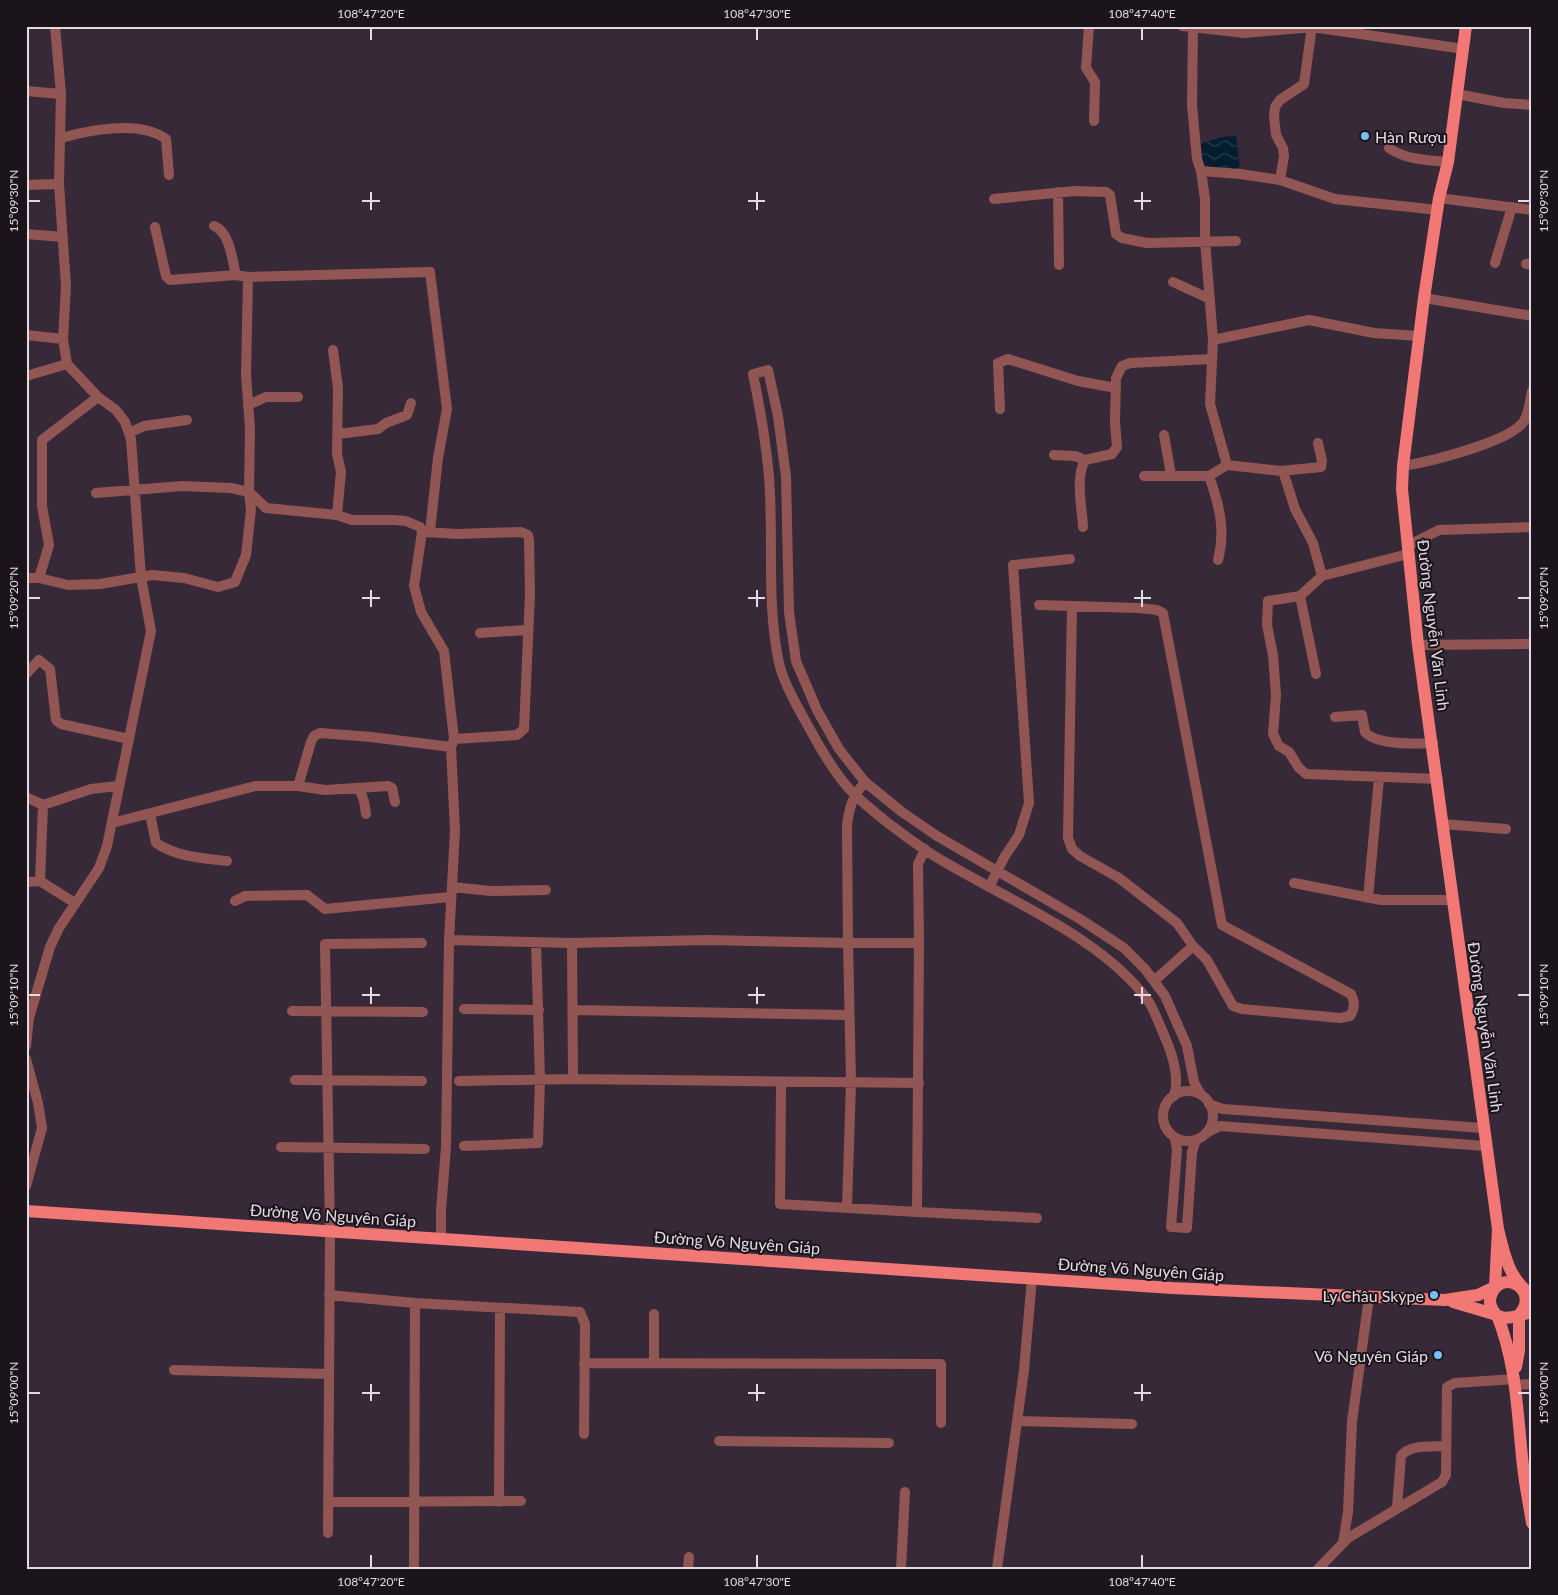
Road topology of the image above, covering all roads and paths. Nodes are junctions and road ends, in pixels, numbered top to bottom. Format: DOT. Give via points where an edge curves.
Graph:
graph roads {
  1 [pos="55,26"];
  2 [pos="1089,26"];
  3 [pos="1182,26"];
  4 [pos="1466,26"];
  5 [pos="1312,27"];
  6 [pos="1196,28"];
  7 [pos="1464,49"];
  8 [pos="26,91"];
  9 [pos="61,94"];
  10 [pos="1457,94"];
  11 [pos="1532,105"];
  12 [pos="1094,120"];
  13 [pos="61,138"];
  14 [pos="1389,148"];
  15 [pos="1448,162"];
  16 [pos="1201,171"];
  17 [pos="169,175"];
  18 [pos="1280,180"];
  19 [pos="60,184"];
  20 [pos="26,185"];
  21 [pos="1058,192"];
  22 [pos="994,199"];
  23 [pos="1439,204"];
  24 [pos="1512,207"];
  25 [pos="1532,210"];
  26 [pos="214,226"];
  27 [pos="155,228"];
  28 [pos="26,234"];
  29 [pos="63,237"];
  30 [pos="1205,240"];
  31 [pos="1236,241"];
  32 [pos="1495,263"];
  33 [pos="1059,264"];
  34 [pos="236,274"];
  35 [pos="248,277"];
  36 [pos="1173,282"];
  37 [pos="1208,298"];
  38 [pos="1424,298"];
  39 [pos="1532,316"];
  40 [pos="26,336"];
  41 [pos="1419,336"];
  42 [pos="63,339"];
  43 [pos="1213,340"];
  44 [pos="333,350"];
  45 [pos="1212,359"];
  46 [pos="67,364"];
  47 [pos="26,376"];
  48 [pos="1116,388"];
  49 [pos="1532,391"];
  50 [pos="98,397"];
  51 [pos="298,397"];
  52 [pos="411,403"];
  53 [pos="248,405"];
  54 [pos="1000,409"];
  55 [pos="187,420"];
  56 [pos="129,433"];
  57 [pos="338,434"];
  58 [pos="1164,435"];
  59 [pos="1318,443"];
  60 [pos="1054,454"];
  61 [pos="1085,460"];
  62 [pos="1227,464"];
  63 [pos="1403,466"];
  64 [pos="1281,471"];
  65 [pos="1171,475"];
  66 [pos="1144,476"];
  67 [pos="1208,476"];
  68 [pos="134,488"];
  69 [pos="249,492"];
  70 [pos="96,493"];
  71 [pos="337,515"];
  72 [pos="1083,527"];
  73 [pos="1532,528"];
  74 [pos="426,532"];
  75 [pos="1408,550"];
  76 [pos="1070,559"];
  77 [pos="1218,560"];
  78 [pos="1322,576"];
  79 [pos="141,577"];
  80 [pos="26,578"];
  81 [pos="39,578"];
  82 [pos="1300,596"];
  83 [pos="1039,605"];
  84 [pos="1072,607"];
  85 [pos="527,630"];
  86 [pos="480,633"];
  87 [pos="1532,644"];
  88 [pos="1418,645"];
  89 [pos="26,674"];
  90 [pos="1316,674"];
  91 [pos="1335,717"];
  92 [pos="129,739"];
  93 [pos="452,743"];
  94 [pos="1433,743"];
  95 [pos="1379,778"];
  96 [pos="1438,779"];
  97 [pos="865,782"];
  98 [pos="118,786"];
  99 [pos="298,786"];
  100 [pos="359,788"];
  101 [pos="854,794"];
  102 [pos="26,797"];
  103 [pos="395,802"];
  104 [pos="43,804"];
  105 [pos="150,814"];
  106 [pos="366,814"];
  107 [pos="112,822"];
  108 [pos="1443,824"];
  109 [pos="1506,829"];
  110 [pos="925,849"];
  111 [pos="227,861"];
  112 [pos="997,871"];
  113 [pos="40,881"];
  114 [pos="26,882"];
  115 [pos="1294,883"];
  116 [pos="989,887"];
  117 [pos="546,890"];
  118 [pos="451,892"];
  119 [pos="1368,898"];
  120 [pos="1453,900"];
  121 [pos="235,901"];
  122 [pos="75,903"];
  123 [pos="449,940"];
  124 [pos="536,942"];
  125 [pos="422,943"];
  126 [pos="572,943"];
  127 [pos="848,943"];
  128 [pos="919,943"];
  129 [pos="1193,946"];
  130 [pos="1134,958"];
  131 [pos="1121,970"];
  132 [pos="1154,980"];
  133 [pos="464,1009"];
  134 [pos="538,1010"];
  135 [pos="572,1010"];
  136 [pos="292,1011"];
  137 [pos="326,1011"];
  138 [pos="423,1012"];
  139 [pos="848,1015"];
  140 [pos="26,1046"];
  141 [pos="26,1059"];
  142 [pos="572,1079"];
  143 [pos="295,1080"];
  144 [pos="540,1080"];
  145 [pos="327,1081"];
  146 [pos="422,1081"];
  147 [pos="459,1082"];
  148 [pos="851,1082"];
  149 [pos="781,1083"];
  150 [pos="920,1083"];
  151 [pos="1174,1096"];
  152 [pos="1202,1096"];
  153 [pos="1209,1104"];
  154 [pos="1390,1121"];
  155 [pos="1483,1128"];
  156 [pos="1206,1133"];
  157 [pos="1175,1138"];
  158 [pos="1388,1139"];
  159 [pos="1196,1140"];
  160 [pos="464,1146"];
  161 [pos="1485,1146"];
  162 [pos="281,1148"];
  163 [pos="328,1148"];
  164 [pos="425,1149"];
  165 [pos="26,1186"];
  166 [pos="847,1207"];
  167 [pos="26,1211"];
  168 [pos="917,1212"];
  169 [pos="1037,1218"];
  170 [pos="1498,1229"];
  171 [pos="330,1231"];
  172 [pos="442,1238"];
  173 [pos="1032,1278"];
  174 [pos="1495,1287"];
  175 [pos="1520,1287"];
  176 [pos="1532,1294"];
  177 [pos="329,1295"];
  178 [pos="1369,1297"];
  179 [pos="1445,1300"];
  180 [pos="416,1303"];
  181 [pos="500,1308"];
  182 [pos="654,1314"];
  183 [pos="1526,1314"];
  184 [pos="1497,1315"];
  185 [pos="584,1363"];
  186 [pos="654,1363"];
  187 [pos="174,1370"];
  188 [pos="329,1374"];
  189 [pos="1515,1379"];
  190 [pos="1532,1384"];
  191 [pos="1017,1421"];
  192 [pos="941,1423"];
  193 [pos="1132,1424"];
  194 [pos="584,1434"];
  195 [pos="719,1441"];
  196 [pos="889,1443"];
  197 [pos="1446,1446"];
  198 [pos="1527,1450"];
  199 [pos="905,1492"];
  200 [pos="521,1501"];
  201 [pos="328,1502"];
  202 [pos="414,1502"];
  203 [pos="499,1502"];
  204 [pos="1397,1508"];
  205 [pos="1531,1519"];
  206 [pos="328,1533"];
  207 [pos="1343,1542"];
  208 [pos="688,1557"];
  209 [pos="414,1569"];
  210 [pos="688,1569"];
  211 [pos="901,1569"];
  212 [pos="997,1569"];
  213 [pos="1318,1569"];
  1 -- 9 [label="street"];
  2 -- 12 [label="street" via="1086,68 1095,85"];
  3 -- 6 [label="street"];
  4 -- 7 [label="main road, Đường Nguyễn Văn Linh"];
  5 -- 6 [label="street" via="1245,33"];
  5 -- 7 [label="street"];
  5 -- 18 [label="street" via="1304,84 1275,106 1276,135 1284,156"];
  6 -- 16 [label="street" via="1192,105"];
  7 -- 10 [label="main road, Đường Nguyễn Văn Linh"];
  8 -- 9 [label="street"];
  9 -- 13 [label="street"];
  10 -- 11 [label="street"];
  10 -- 15 [label="main road, Đường Nguyễn Văn Linh"];
  13 -- 17 [label="street" via="90,130 120,128 153,132 166,139"];
  13 -- 19 [label="street"];
  14 -- 15 [label="street" via="1410,158"];
  15 -- 23 [label="main road, Đường Nguyễn Văn Linh"];
  16 -- 18 [label="street"];
  16 -- 30 [label="street"];
  18 -- 23 [label="street" via="1335,199"];
  19 -- 20 [label="street"];
  19 -- 29 [label="street"];
  21 -- 22 [label="street"];
  21 -- 30 [label="street" via="1106,192 1110,195 1116,234 1122,238 1147,243"];
  21 -- 33 [label="street"];
  23 -- 24 [label="street"];
  23 -- 38 [label="main road, Đường Nguyễn Văn Linh"];
  24 -- 25 [label="street"];
  24 -- 32 [label="street"];
  26 -- 34 [label="street" via="225,237"];
  27 -- 34 [label="street" via="166,276 170,280"];
  28 -- 29 [label="street"];
  29 -- 42 [label="street" via="66,286"];
  30 -- 31 [label="street"];
  30 -- 37 [label="street"];
  34 -- 35 [label="street"];
  35 -- 53 [label="street"];
  35 -- 74 [label="street" via="430,272 447,409"];
  36 -- 37 [label="street"];
  37 -- 43 [label="street"];
  38 -- 39 [label="street"];
  38 -- 41 [label="main road, Đường Nguyễn Văn Linh"];
  40 -- 42 [label="street"];
  41 -- 43 [label="street" via="1374,333 1308,320"];
  41 -- 63 [label="main road, Đường Nguyễn Văn Linh"];
  42 -- 46 [label="street"];
  43 -- 45 [label="street"];
  44 -- 57 [label="street" via="338,388"];
  45 -- 48 [label="street" via="1130,363 1119,371"];
  45 -- 62 [label="street" via="1212,416"];
  46 -- 47 [label="street"];
  46 -- 50 [label="street"];
  48 -- 54 [label="street" via="1004,360 998,363"];
  48 -- 61 [label="street" via="1118,447 1112,454"];
  49 -- 63 [label="street" via="1525,420 1515,431 1448,456"];
  50 -- 56 [label="street" via="116,410"];
  50 -- 81 [label="street" via="42,440 42,506 49,545"];
  51 -- 53 [label="street" via="266,397"];
  52 -- 57 [label="street" via="407,416 378,429"];
  53 -- 69 [label="street"];
  55 -- 56 [label="street" via="144,426"];
  56 -- 68 [label="street"];
  57 -- 71 [label="street" via="337,454 341,472"];
  58 -- 65 [label="street"];
  59 -- 64 [label="street" via="1321,467"];
  60 -- 61 [label="street"];
  61 -- 72 [label="street" via="1080,479"];
  62 -- 64 [label="street"];
  62 -- 67 [label="street"];
  63 -- 75 [label="main road, Đường Nguyễn Văn Linh"];
  64 -- 78 [label="street" via="1313,544"];
  65 -- 66 [label="street"];
  65 -- 67 [label="street"];
  67 -- 77 [label="street" via="1222,521"];
  68 -- 69 [label="street" via="192,486"];
  68 -- 70 [label="street"];
  68 -- 79 [label="street"];
  69 -- 71 [label="street" via="266,508"];
  69 -- 79 [label="street" via="251,510 246,555 235,582 218,587 184,578"];
  71 -- 74 [label="street" via="352,520 406,521"];
  73 -- 75 [label="street" via="1439,530"];
  74 -- 85 [label="street" via="521,532 528,536 530,594"];
  74 -- 93 [label="street" via="414,586 421,612 444,650"];
  75 -- 78 [label="street"];
  75 -- 88 [label="main road, Đường Nguyễn Văn Linh"];
  76 -- 112 [label="street" via="1014,565 1029,802 1019,835"];
  78 -- 82 [label="street"];
  79 -- 81 [label="street" via="68,585"];
  79 -- 92 [label="street" via="151,631"];
  80 -- 81 [label="street"];
  82 -- 90 [label="street"];
  82 -- 95 [label="street" via="1268,601 1267,625 1276,695 1273,734 1279,746 1289,752 1304,774"];
  83 -- 84 [label="street"];
  84 -- 129 [label="street" via="1068,838 1080,856 1119,878 1178,923"];
  84 -- 129 [label="street" via="1139,608 1163,614 1222,925 1352,994 1354,1009 1350,1016 1340,1018 1233,1006 1207,960"];
  85 -- 86 [label="street"];
  85 -- 93 [label="street" via="524,729 517,735"];
  87 -- 88 [label="street"];
  88 -- 94 [label="main road, Đường Nguyễn Văn Linh"];
  89 -- 92 [label="street" via="39,660 50,669 54,716 61,724"];
  91 -- 94 [label="street" via="1362,715 1364,732 1382,741"];
  92 -- 98 [label="street"];
  93 -- 99 [label="street" via="320,733 311,742"];
  93 -- 118 [label="street" via="454,831"];
  94 -- 96 [label="main road, Đường Nguyễn Văn Linh"];
  95 -- 96 [label="street"];
  95 -- 119 [label="street"];
  96 -- 108 [label="main road, Đường Nguyễn Văn Linh"];
  97 -- 101 [label="street"];
  97 -- 101 [label="street" via="839,749 817,710 796,661 789,612 786,477 768,370 753,374 769,478 772,611 780,665 825,757"];
  97 -- 112 [label="street" via="930,832"];
  98 -- 104 [label="street" via="91,789"];
  98 -- 107 [label="street"];
  99 -- 100 [label="street" via="325,790"];
  99 -- 105 [label="street" via="254,786"];
  100 -- 103 [label="street" via="392,788"];
  100 -- 106 [label="street"];
  101 -- 110 [label="street"];
  101 -- 127 [label="street" via="847,826"];
  102 -- 104 [label="street"];
  104 -- 113 [label="street"];
  105 -- 107 [label="street"];
  105 -- 111 [label="street" via="156,843 176,853"];
  107 -- 122 [label="street" via="100,868"];
  108 -- 109 [label="street"];
  108 -- 120 [label="main road, Đường Nguyễn Văn Linh"];
  110 -- 116 [label="street"];
  110 -- 128 [label="street" via="918,864"];
  112 -- 116 [label="street"];
  112 -- 130 [label="street" via="1080,919"];
  113 -- 114 [label="street"];
  113 -- 122 [label="street"];
  115 -- 119 [label="street"];
  116 -- 131 [label="street" via="1071,934"];
  117 -- 118 [label="street"];
  118 -- 121 [label="street" via="324,909 308,895 245,896"];
  118 -- 123 [label="street"];
  119 -- 120 [label="street"];
  120 -- 155 [label="main road, Đường Nguyễn Văn Linh"];
  122 -- 140 [label="street" via="56,934 40,973"];
  123 -- 124 [label="street"];
  123 -- 172 [label="street"];
  124 -- 126 [label="street"];
  124 -- 134 [label="street"];
  125 -- 137 [label="street" via="325,944"];
  126 -- 127 [label="street" via="708,940"];
  126 -- 135 [label="street"];
  127 -- 128 [label="street"];
  127 -- 139 [label="street"];
  128 -- 150 [label="street"];
  129 -- 132 [label="street"];
  130 -- 131 [label="street"];
  130 -- 132 [label="street"];
  131 -- 151 [label="street" via="1150,1004 1170,1047 1178,1084"];
  132 -- 152 [label="street" via="1165,996 1187,1046 1194,1082"];
  133 -- 134 [label="street"];
  134 -- 144 [label="street"];
  135 -- 139 [label="street"];
  135 -- 142 [label="street"];
  136 -- 137 [label="street"];
  137 -- 138 [label="street"];
  137 -- 145 [label="street"];
  139 -- 148 [label="street"];
  141 -- 165 [label="street" via="42,1128"];
  142 -- 144 [label="street"];
  142 -- 149 [label="street"];
  143 -- 145 [label="street"];
  144 -- 147 [label="street"];
  144 -- 160 [label="street" via="538,1143"];
  145 -- 146 [label="street"];
  145 -- 163 [label="street"];
  148 -- 149 [label="street"];
  148 -- 150 [label="street"];
  148 -- 166 [label="street"];
  149 -- 166 [label="street" via="780,1204"];
  150 -- 168 [label="street"];
  151 -- 152 [label="street" via="1186,1092"];
  151 -- 157 [label="street" via="1166,1104 1163,1119"];
  152 -- 153 [label="street"];
  153 -- 154 [label="street" via="1223,1109"];
  153 -- 156 [label="street" via="1213,1118"];
  154 -- 155 [label="street"];
  154 -- 158 [label="street"];
  155 -- 161 [label="main road, Đường Nguyễn Văn Linh"];
  156 -- 158 [label="street" via="1220,1126"];
  156 -- 159 [label="street"];
  157 -- 159 [label="street"];
  157 -- 159 [label="street" via="1177,1150 1171,1227 1187,1228 1192,1152"];
  158 -- 161 [label="street"];
  161 -- 170 [label="main road, Đường Nguyễn Văn Linh"];
  162 -- 163 [label="street"];
  163 -- 164 [label="street"];
  163 -- 171 [label="street"];
  166 -- 168 [label="street"];
  167 -- 171 [label="main road, Đường Võ Nguyên Giáp"];
  168 -- 169 [label="street"];
  170 -- 174 [label="main road, Đường Nguyễn Văn Linh"];
  170 -- 175 [label="main road, Đường Nguyễn Văn Linh" via="1505,1259"];
  171 -- 172 [label="main road, Đường Võ Nguyên Giáp"];
  171 -- 177 [label="street"];
  172 -- 173 [label="main road, Đường Võ Nguyên Giáp"];
  173 -- 178 [label="main road, Đường Võ Nguyên Giáp"];
  173 -- 191 [label="street"];
  174 -- 175 [label="main road" via="1507,1282"];
  174 -- 179 [label="main road, Đường Võ Nguyên Giáp" via="1478,1296"];
  174 -- 184 [label="main road" via="1490,1304"];
  175 -- 176 [label="main road"];
  175 -- 183 [label="main road" via="1526,1300"];
  177 -- 180 [label="street"];
  177 -- 188 [label="street"];
  178 -- 179 [label="main road, Đường Võ Nguyên Giáp"];
  178 -- 207 [label="street" via="1352,1422 1348,1512"];
  179 -- 184 [label="main road, Đường Võ Nguyên Giáp"];
  180 -- 181 [label="street"];
  180 -- 202 [label="street"];
  181 -- 185 [label="street" via="580,1312 585,1324"];
  181 -- 203 [label="street"];
  182 -- 186 [label="street"];
  183 -- 184 [label="main road" via="1508,1319"];
  183 -- 189 [label="main road"];
  184 -- 189 [label="main road" via="1510,1349"];
  185 -- 186 [label="street"];
  185 -- 194 [label="street"];
  186 -- 192 [label="street" via="941,1364"];
  187 -- 188 [label="street"];
  188 -- 201 [label="street"];
  189 -- 190 [label="street"];
  189 -- 197 [label="street" via="1455,1383 1447,1387"];
  189 -- 198 [label="main road"];
  191 -- 193 [label="street"];
  191 -- 212 [label="street"];
  195 -- 196 [label="street"];
  197 -- 204 [label="street" via="1446,1475 1442,1482"];
  197 -- 204 [label="street" via="1413,1449 1401,1456"];
  198 -- 205 [label="main road" via="1523,1466"];
  199 -- 211 [label="street"];
  200 -- 203 [label="street"];
  201 -- 202 [label="street"];
  201 -- 206 [label="street"];
  202 -- 203 [label="street"];
  202 -- 209 [label="street"];
  204 -- 207 [label="street"];
  207 -- 213 [label="street"];
  208 -- 210 [label="street"];
}
